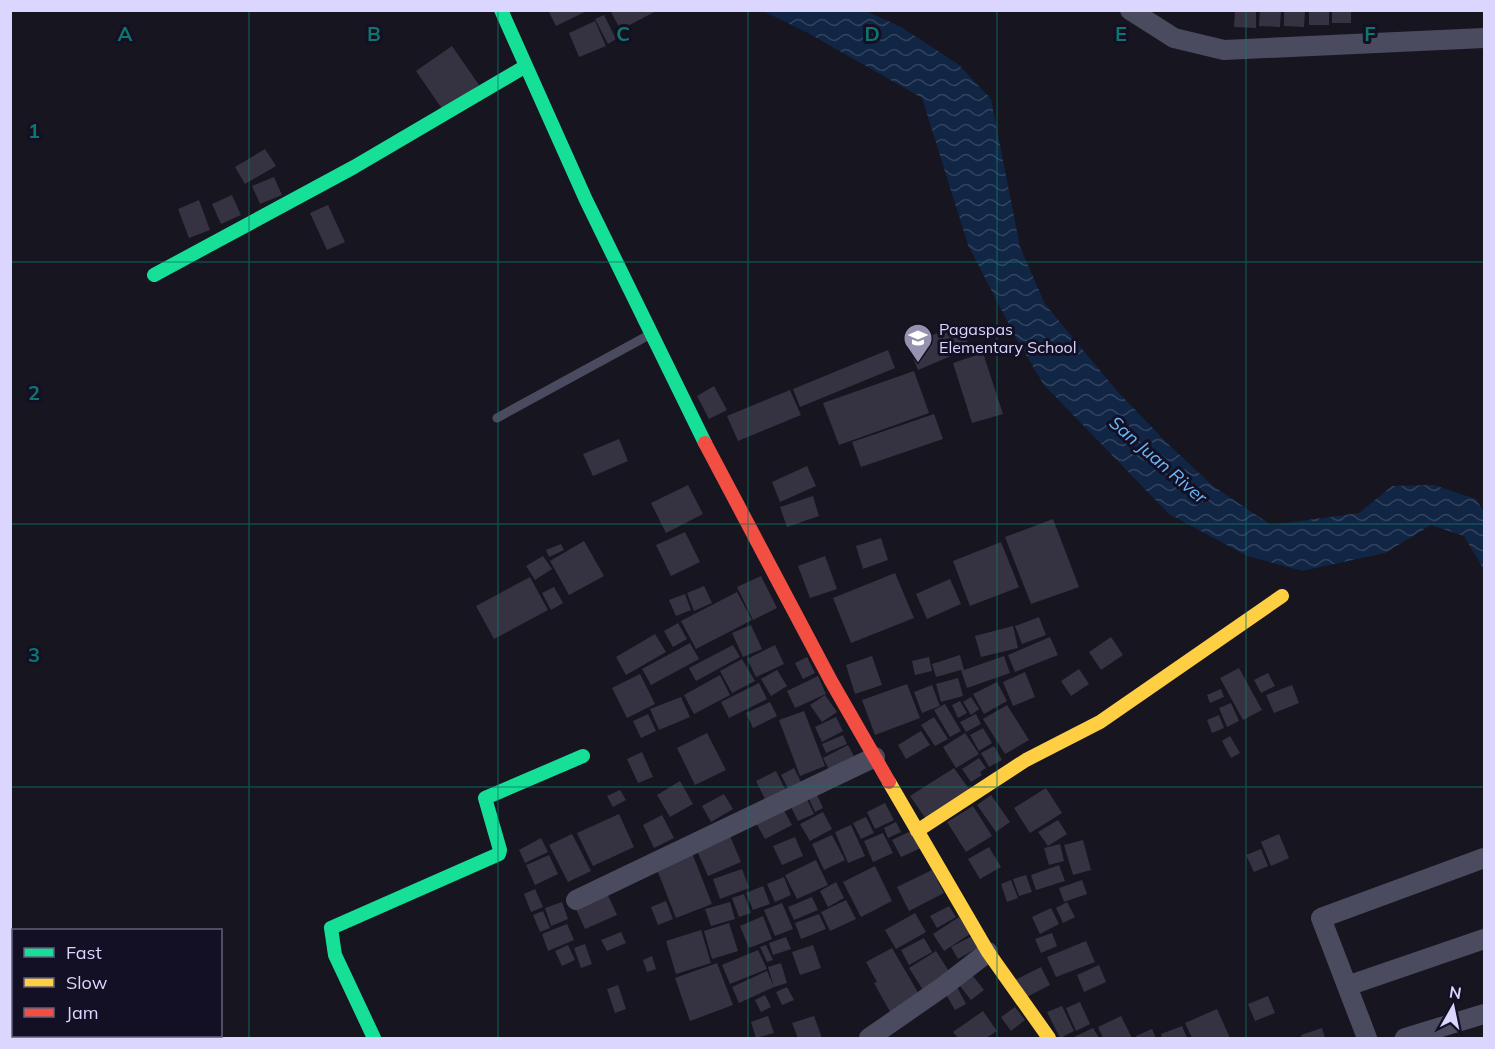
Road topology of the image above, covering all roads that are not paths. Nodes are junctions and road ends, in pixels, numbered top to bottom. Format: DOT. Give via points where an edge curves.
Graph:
graph roads {
  1 [pos="501,10"];
  2 [pos="1130,10"];
  3 [pos="1485,38"];
  4 [pos="526,66"];
  5 [pos="154,275"];
  6 [pos="651,334"];
  7 [pos="497,418"];
  8 [pos="1282,596"];
  9 [pos="583,756"];
  10 [pos="875,757"];
  11 [pos="917,831"];
  12 [pos="1485,858"];
  13 [pos="576,900"];
  14 [pos="1485,939"];
  15 [pos="988,952"];
  16 [pos="1347,986"];
  17 [pos="1485,1014"];
  18 [pos="374,1038"];
  19 [pos="869,1038"];
  20 [pos="1049,1038"];
  21 [pos="1367,1038"];
  22 [pos="1405,1038"];
  1 -- 4 [label="street"];
  2 -- 3 [label="street" via="1174,38 1224,50"];
  4 -- 5 [label="street" via="354,168"];
  4 -- 6 [label="street"];
  6 -- 7 [label="lane"];
  6 -- 10 [label="street" via="718,470"];
  8 -- 11 [label="street" via="1101,722 1026,760"];
  9 -- 18 [label="street" via="485,798 499,854 331,928 335,955"];
  10 -- 11 [label="street"];
  10 -- 13 [label="street"];
  11 -- 15 [label="street"];
  12 -- 16 [label="street" via="1321,918"];
  14 -- 16 [label="street"];
  15 -- 19 [label="street"];
  15 -- 20 [label="street"];
  16 -- 21 [label="street"];
  17 -- 22 [label="street"];
}
